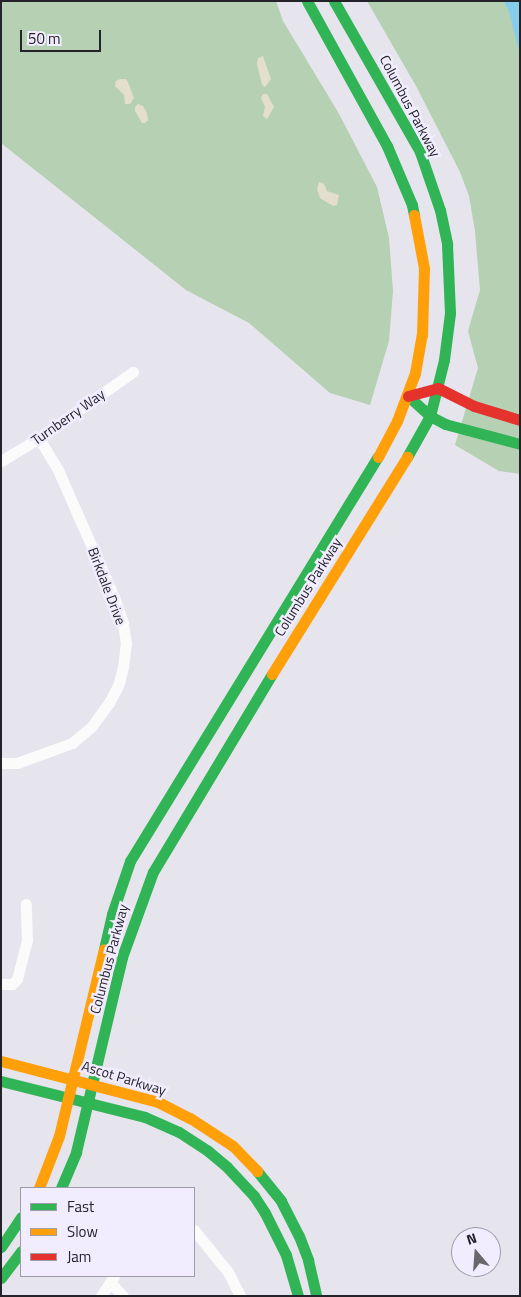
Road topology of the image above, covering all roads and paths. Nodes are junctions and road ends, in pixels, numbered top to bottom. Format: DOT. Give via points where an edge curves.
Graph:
graph roads {
  1 [pos="307,1"];
  2 [pos="334,1"];
  3 [pos="133,372"];
  4 [pos="438,388"];
  5 [pos="408,396"];
  6 [pos="430,416"];
  7 [pos="520,420"];
  8 [pos="38,438"];
  9 [pos="520,444"];
  10 [pos="1,461"];
  11 [pos="1,763"];
  12 [pos="26,904"];
  13 [pos="1,984"];
  14 [pos="1,1061"];
  15 [pos="74,1079"];
  16 [pos="1,1081"];
  17 [pos="92,1083"];
  18 [pos="69,1097"];
  19 [pos="89,1102"];
  20 [pos="39,1187"];
  21 [pos="61,1187"];
  22 [pos="20,1218"];
  23 [pos="195,1231"];
  24 [pos="1,1247"];
  25 [pos="20,1252"];
  26 [pos="1,1278"];
  27 [pos="112,1279"];
  28 [pos="101,1296"];
  29 [pos="124,1296"];
  30 [pos="240,1296"];
  31 [pos="298,1296"];
  32 [pos="316,1296"];
  1 -- 5 [label="main road, Columbus Parkway" via="387,146 412,205 424,268 425,305 415,373"];
  2 -- 4 [label="main road, Columbus Parkway" via="420,152 440,210 447,244 450,313"];
  3 -- 8 [label="street, Turnberry Way"];
  4 -- 5 [label="main road"];
  4 -- 6 [label="main road, Columbus Parkway"];
  4 -- 7 [label="main road" via="474,406"];
  5 -- 6 [label="main road"];
  5 -- 15 [label="main road, Columbus Parkway" via="382,450 130,861 112,914"];
  6 -- 9 [label="main road" via="445,424"];
  6 -- 17 [label="main road, Columbus Parkway" via="392,484 308,614 152,872 122,957"];
  8 -- 10 [label="street, Turnberry Way"];
  8 -- 11 [label="street, Birkdale Drive" via="58,470 114,597 124,624 126,643 119,684 92,726 72,743 55,751 17,763"];
  12 -- 13 [label="street" via="27,940 18,979 12,984"];
  14 -- 15 [label="main road, Ascot Parkway"];
  15 -- 17 [label="main road, Ascot Parkway"];
  15 -- 18 [label="main road, Columbus Parkway"];
  16 -- 18 [label="main road"];
  17 -- 19 [label="main road, Columbus Parkway"];
  17 -- 32 [label="main road, Ascot Parkway" via="158,1102 234,1146 281,1201 305,1252"];
  18 -- 19 [label="main road"];
  18 -- 20 [label="main road, Columbus Parkway" via="60,1136"];
  19 -- 21 [label="main road, Columbus Parkway" via="76,1152"];
  19 -- 31 [label="main road" via="145,1116 179,1132 227,1167 254,1196 277,1234"];
  22 -- 24 [label="main road"];
  23 -- 30 [label="street" via="228,1272"];
  25 -- 26 [label="main road"];
  27 -- 28 [label="street"];
  27 -- 29 [label="street"];
}
